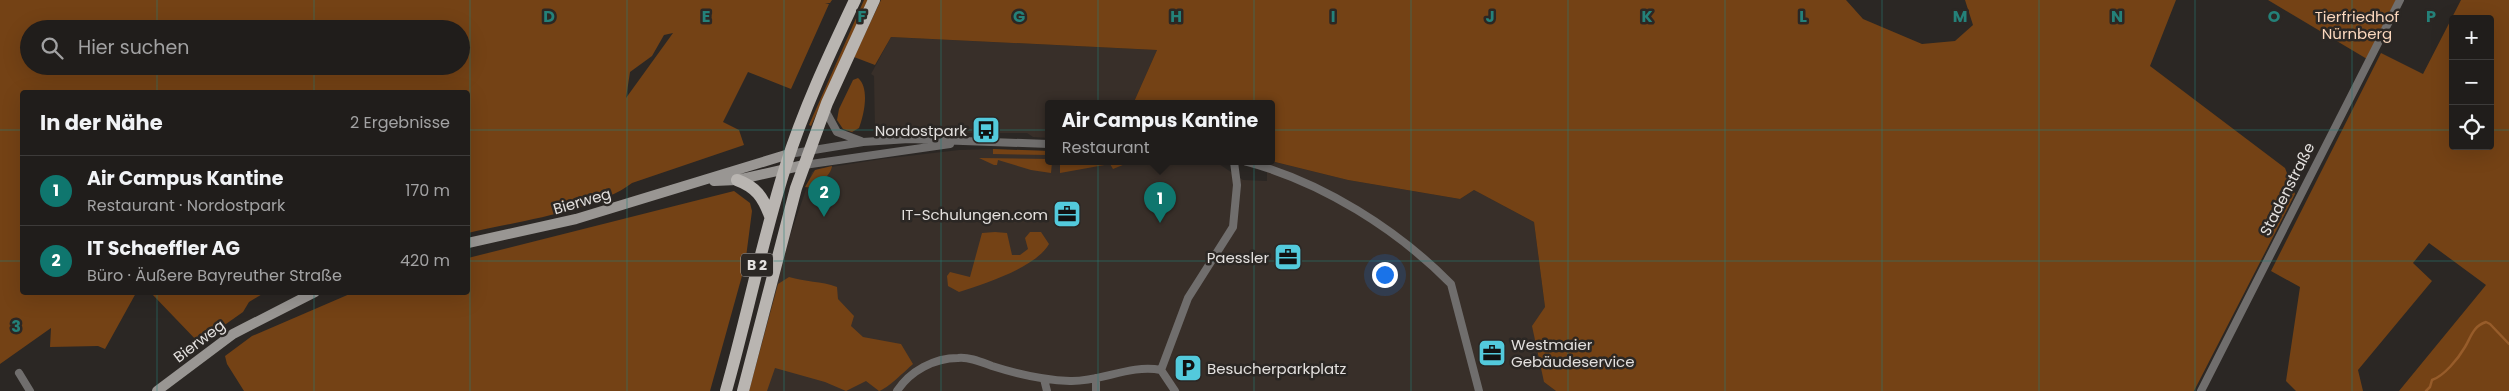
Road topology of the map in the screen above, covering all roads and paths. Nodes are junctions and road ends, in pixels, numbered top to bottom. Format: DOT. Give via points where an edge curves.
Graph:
graph roads {
  1 [pos="854,0"];
  2 [pos="874,0"];
  3 [pos="2400,0"];
  4 [pos="825,108"];
  5 [pos="863,142"];
  6 [pos="961,142"];
  7 [pos="1045,144"];
  8 [pos="809,150"];
  9 [pos="789,154"];
  10 [pos="804,165"];
  11 [pos="1234,165"];
  12 [pos="1259,165"];
  13 [pos="785,168"];
  14 [pos="737,180"];
  15 [pos="703,182"];
  16 [pos="770,216"];
  17 [pos="470,243"];
  18 [pos="309,295"];
  19 [pos="1161,370"];
  20 [pos="19,373"];
  21 [pos="1096,378"];
  22 [pos="1044,379"];
  23 [pos="30,391"];
  24 [pos="158,391"];
  25 [pos="726,391"];
  26 [pos="743,391"];
  27 [pos="897,391"];
  28 [pos="1047,391"];
  29 [pos="1096,391"];
  30 [pos="1175,391"];
  31 [pos="1479,391"];
  32 [pos="2201,391"];
  1 -- 9 [label="main road, B 2"];
  2 -- 4 [label="main road, B 2"];
  3 -- 32 [label="street, Stadenstraße"];
  4 -- 5 [label="street" via="837,132"];
  4 -- 8 [label="main road, B 2"];
  5 -- 6 [label="street, Bierweg" via="918,139"];
  5 -- 8 [label="street, Bierweg"];
  6 -- 7 [label="street"];
  6 -- 10 [label="street"];
  8 -- 9 [label="street, Bierweg"];
  8 -- 10 [label="main road, B 2"];
  9 -- 13 [label="main road, B 2"];
  9 -- 15 [label="main road, Bierweg"];
  10 -- 13 [label="main road, Bierweg"];
  10 -- 26 [label="main road, B 2" via="780,244"];
  11 -- 19 [label="street" via="1237,185 1233,227 1188,298"];
  12 -- 31 [label="street" via="1339,199 1414,250 1438,271 1450,284"];
  13 -- 14 [label="main road, Bierweg"];
  13 -- 16 [label="main road, B 2"];
  14 -- 15 [label="main road, Bierweg"];
  14 -- 16 [label="main road" via="759,193"];
  15 -- 17 [label="main road, Bierweg" via="576,218"];
  16 -- 25 [label="main road, B 2"];
  18 -- 24 [label="main road, Bierweg" via="232,334"];
  19 -- 21 [label="street" via="1148,368"];
  19 -- 30 [label="street"];
  20 -- 23 [label="street"];
  21 -- 22 [label="street" via="1073,381"];
  21 -- 29 [label="street"];
  22 -- 27 [label="street" via="959,357 939,360 919,369 902,382"];
  22 -- 28 [label="street"];
}
